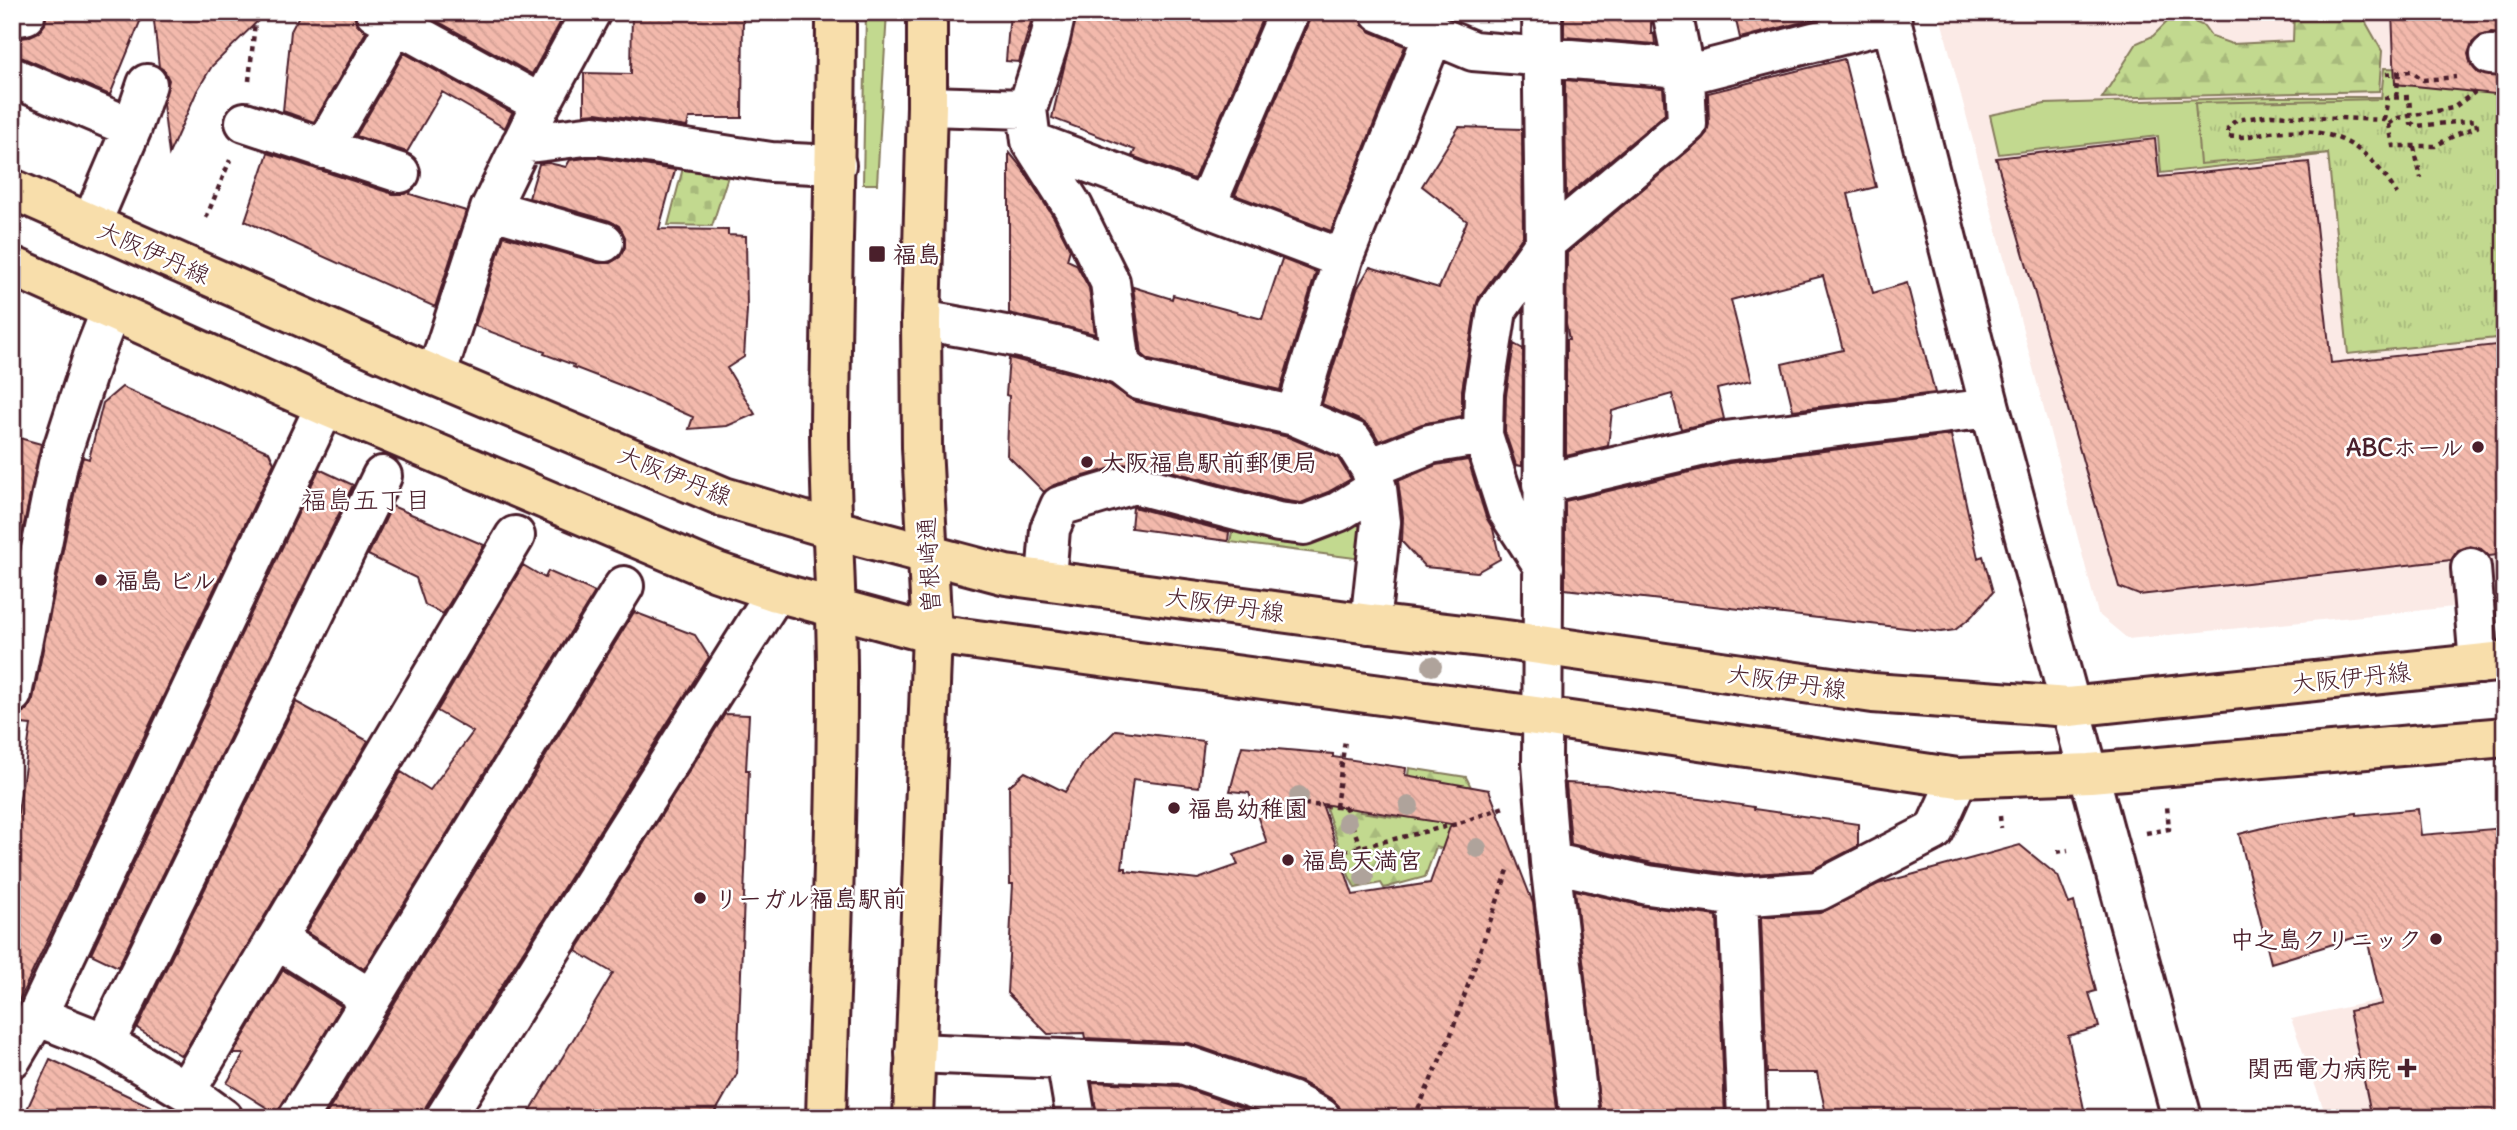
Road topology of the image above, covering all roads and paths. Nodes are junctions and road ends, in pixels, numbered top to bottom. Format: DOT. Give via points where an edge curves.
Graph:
graph roads {
  1 [pos="591,12"];
  2 [pos="835,12"];
  3 [pos="927,12"];
  4 [pos="1056,12"];
  5 [pos="1289,12"];
  6 [pos="1380,12"];
  7 [pos="1542,12"];
  8 [pos="1672,12"];
  9 [pos="1891,17"];
  10 [pos="386,18"];
  11 [pos="1434,33"];
  12 [pos="1542,57"];
  13 [pos="2493,65"];
  14 [pos="2399,73"];
  15 [pos="2386,74"];
  16 [pos="1685,75"];
  17 [pos="12,77"];
  18 [pos="2459,77"];
  19 [pos="147,84"];
  20 [pos="2396,97"];
  21 [pos="541,104"];
  22 [pos="927,106"];
  23 [pos="2410,115"];
  24 [pos="245,122"];
  25 [pos="2387,122"];
  26 [pos="1029,125"];
  27 [pos="132,128"];
  28 [pos="521,144"];
  29 [pos="2414,147"];
  30 [pos="323,149"];
  31 [pos="836,165"];
  32 [pos="400,173"];
  33 [pos="2421,178"];
  34 [pos="12,189"];
  35 [pos="2396,194"];
  36 [pos="1206,206"];
  37 [pos="489,209"];
  38 [pos="91,224"];
  39 [pos="604,242"];
  40 [pos="1545,243"];
  41 [pos="1343,259"];
  42 [pos="12,266"];
  43 [pos="111,310"];
  44 [pos="921,320"];
  45 [pos="1121,366"];
  46 [pos="436,376"];
  47 [pos="325,407"];
  48 [pos="1990,408"];
  49 [pos="1295,416"];
  50 [pos="1483,435"];
  51 [pos="382,476"];
  52 [pos="1373,478"];
  53 [pos="1542,484"];
  54 [pos="832,529"];
  55 [pos="515,536"];
  56 [pos="928,554"];
  57 [pos="1544,567"];
  58 [pos="2471,568"];
  59 [pos="1046,579"];
  60 [pos="624,586"];
  61 [pos="776,592"];
  62 [pos="837,609"];
  63 [pos="1370,625"];
  64 [pos="932,634"];
  65 [pos="1544,646"];
  66 [pos="2492,662"];
  67 [pos="12,694"];
  68 [pos="2069,707"];
  69 [pos="1543,717"];
  70 [pos="2505,737"];
  71 [pos="1345,740"];
  72 [pos="2090,774"];
  73 [pos="1958,778"];
  74 [pos="1544,792"];
  75 [pos="2166,798"];
  76 [pos="1294,803"];
  77 [pos="1336,807"];
  78 [pos="2141,834"];
  79 [pos="1360,846"];
  80 [pos="1344,851"];
  81 [pos="1549,862"];
  82 [pos="1509,868"];
  83 [pos="1738,897"];
  84 [pos="276,939"];
  85 [pos="371,999"];
  86 [pos="37,1016"];
  87 [pos="104,1044"];
  88 [pos="915,1053"];
  89 [pos="12,1058"];
  90 [pos="1066,1060"];
  91 [pos="186,1091"];
  92 [pos="1298,1112"];
  93 [pos="223,1118"];
  94 [pos="298,1118"];
  95 [pos="445,1118"];
  96 [pos="826,1118"];
  97 [pos="913,1118"];
  98 [pos="1076,1118"];
  99 [pos="1414,1118"];
  100 [pos="1580,1118"];
  101 [pos="1747,1118"];
  102 [pos="2182,1118"];
  1 -- 21 [label="street"];
  2 -- 31 [label="main road"];
  3 -- 22 [label="main road, 曽根崎通"];
  4 -- 26 [label="street"];
  5 -- 36 [label="street"];
  6 -- 11 [label="street"];
  7 -- 12 [label="street"];
  8 -- 16 [label="street"];
  9 -- 16 [label="street"];
  9 -- 48 [label="street"];
  10 -- 21 [label="street"];
  10 -- 30 [label="street"];
  11 -- 12 [label="street" via="1472,51"];
  11 -- 41 [label="street"];
  12 -- 16 [label="street" via="1669,67"];
  12 -- 40 [label="street"];
  13 -- 23 [label="path" via="2453,108"];
  14 -- 15 [label="path"];
  14 -- 18 [label="path" via="2411,71 2423,80"];
  14 -- 20 [label="path"];
  16 -- 40 [label="street" via="1686,124"];
  17 -- 27 [label="street"];
  19 -- 27 [label="street"];
  20 -- 23 [label="path" via="2409,97"];
  20 -- 25 [label="path" via="2386,98"];
  21 -- 28 [label="street"];
  22 -- 26 [label="street"];
  22 -- 44 [label="main road, 曽根崎通"];
  23 -- 25 [label="path"];
  23 -- 29 [label="path" via="2416,126 2476,120 2477,127 2435,146"];
  24 -- 30 [label="street"];
  25 -- 29 [label="path" via="2393,146"];
  25 -- 35 [label="path" via="2271,115 2236,120 2228,128 2228,136 2310,131 2338,137 2377,164"];
  26 -- 36 [label="street"];
  26 -- 45 [label="street" via="1110,282"];
  27 -- 38 [label="street"];
  28 -- 31 [label="street" via="594,135 771,162"];
  28 -- 37 [label="street"];
  29 -- 33 [label="path"];
  30 -- 32 [label="street"];
  31 -- 54 [label="main road"];
  34 -- 38 [label="main road, 大阪伊丹線"];
  36 -- 41 [label="street"];
  37 -- 39 [label="street"];
  37 -- 46 [label="street"];
  38 -- 46 [label="main road, 大阪伊丹線"];
  40 -- 50 [label="street" via="1497,310 1484,394"];
  40 -- 53 [label="street"];
  41 -- 49 [label="street"];
  42 -- 43 [label="main road"];
  43 -- 47 [label="main road"];
  43 -- 67 [label="street" via="58,464"];
  44 -- 45 [label="street" via="1082,353"];
  44 -- 56 [label="main road, 曽根崎通"];
  45 -- 49 [label="street" via="1139,380"];
  46 -- 54 [label="main road, 大阪伊丹線" via="724,497"];
  47 -- 61 [label="main road" via="717,572"];
  47 -- 86 [label="street"];
  48 -- 53 [label="street" via="1725,441"];
  48 -- 68 [label="street"];
  49 -- 52 [label="street" via="1353,441"];
  50 -- 52 [label="street" via="1430,444"];
  50 -- 57 [label="street" via="1507,510"];
  51 -- 87 [label="street"];
  52 -- 59 [label="street" via="1338,512 1304,525 1134,484 1060,506 1050,529"];
  52 -- 63 [label="street" via="1381,522"];
  53 -- 57 [label="street"];
  54 -- 56 [label="main road, 大阪伊丹線"];
  54 -- 62 [label="main road"];
  55 -- 84 [label="street"];
  56 -- 59 [label="main road, 大阪伊丹線" via="1006,575"];
  56 -- 64 [label="main road, 曽根崎通"];
  57 -- 65 [label="street"];
  58 -- 66 [label="street"];
  59 -- 63 [label="main road, 大阪伊丹線"];
  60 -- 85 [label="street"];
  61 -- 62 [label="main road"];
  61 -- 95 [label="street"];
  62 -- 64 [label="main road"];
  62 -- 96 [label="main road"];
  63 -- 65 [label="main road, 大阪伊丹線"];
  64 -- 69 [label="main road"];
  64 -- 88 [label="main road, 曽根崎通"];
  65 -- 68 [label="main road, 大阪伊丹線" via="1873,693"];
  65 -- 69 [label="street"];
  66 -- 68 [label="main road, 大阪伊丹線"];
  68 -- 72 [label="street"];
  69 -- 73 [label="main road"];
  69 -- 74 [label="street"];
  70 -- 72 [label="main road"];
  71 -- 77 [label="path"];
  72 -- 73 [label="main road"];
  72 -- 102 [label="street"];
  73 -- 83 [label="street" via="1934,831 1818,891"];
  74 -- 80 [label="path" via="1457,824"];
  74 -- 81 [label="street"];
  75 -- 78 [label="path" via="2169,829"];
  76 -- 77 [label="path"];
  77 -- 79 [label="path" via="1346,808"];
  81 -- 83 [label="street" via="1648,885"];
  81 -- 100 [label="street"];
  82 -- 99 [label="path" via="1450,1037"];
  83 -- 101 [label="street"];
  84 -- 85 [label="street"];
  84 -- 91 [label="street"];
  85 -- 94 [label="street"];
  86 -- 87 [label="street"];
  86 -- 89 [label="street"];
  87 -- 91 [label="street"];
  88 -- 90 [label="street"];
  88 -- 97 [label="main road, 曽根崎通"];
  90 -- 92 [label="street" via="1182,1063"];
  90 -- 98 [label="street"];
  91 -- 93 [label="street"];
}
